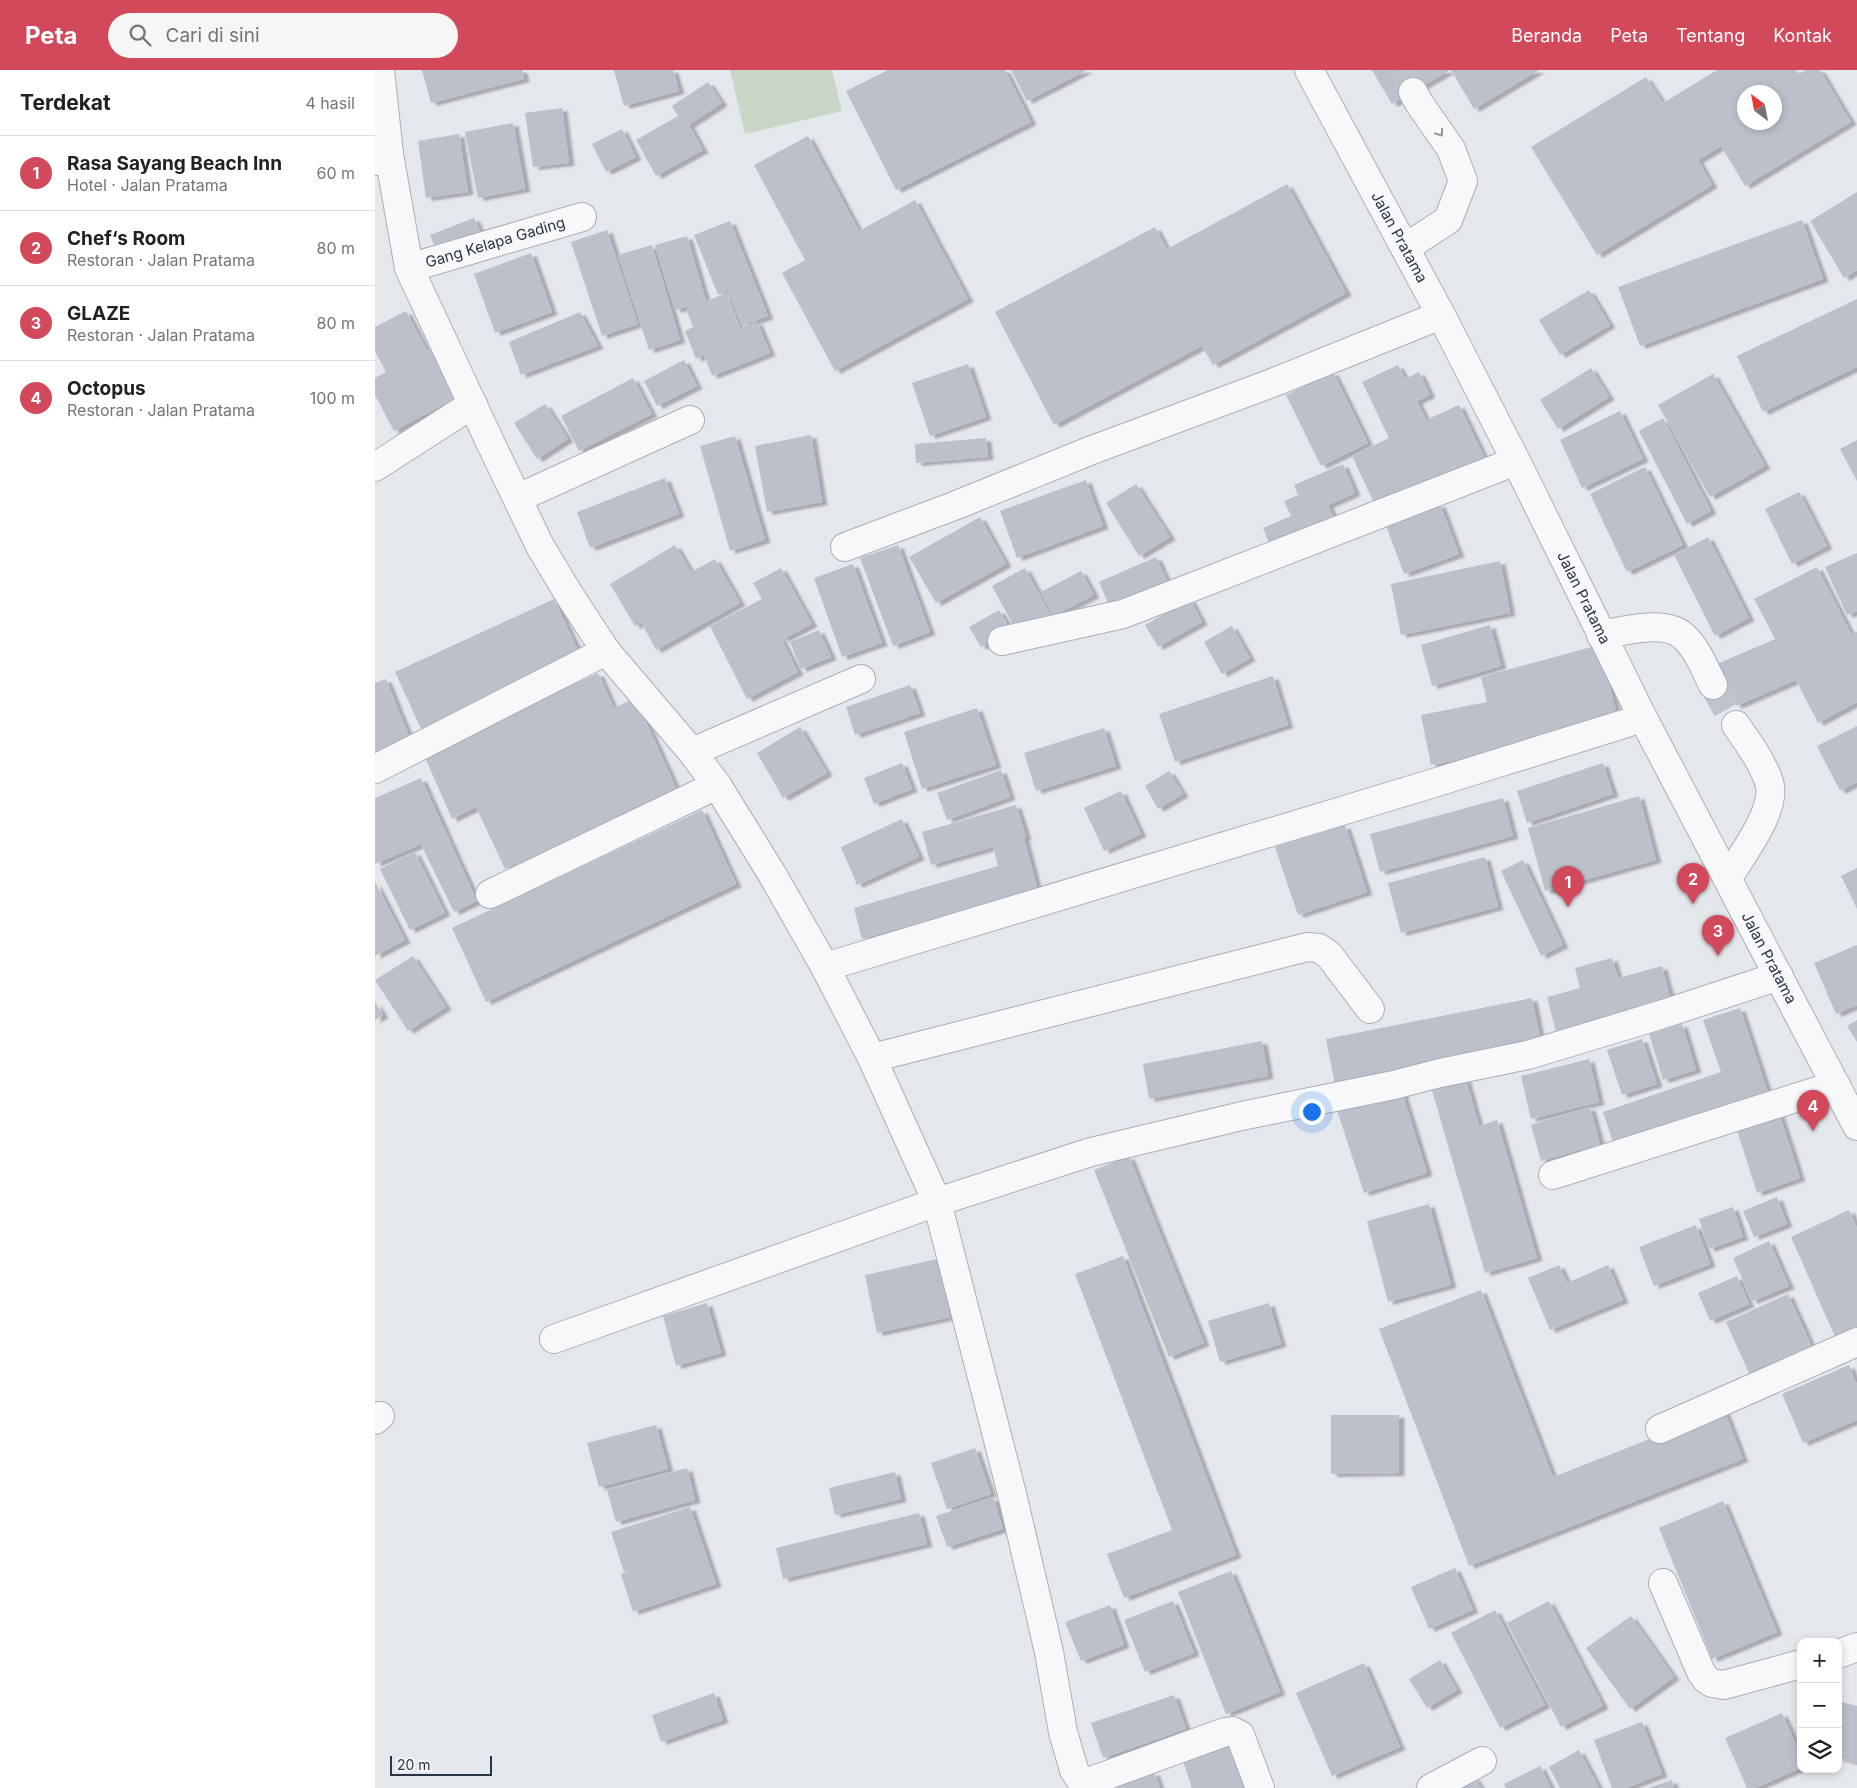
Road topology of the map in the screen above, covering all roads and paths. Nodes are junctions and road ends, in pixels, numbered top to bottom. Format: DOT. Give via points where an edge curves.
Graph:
graph roads {
  1 [pos="380,70"];
  2 [pos="1309,70"];
  3 [pos="1413,92"];
  4 [pos="382,158"];
  5 [pos="582,217"];
  6 [pos="1405,248"];
  7 [pos="409,268"];
  8 [pos="1441,315"];
  9 [pos="473,404"];
  10 [pos="690,420"];
  11 [pos="1516,461"];
  12 [pos="375,467"];
  13 [pos="518,498"];
  14 [pos="845,547"];
  15 [pos="1601,635"];
  16 [pos="1002,641"];
  17 [pos="607,651"];
  18 [pos="861,679"];
  19 [pos="1713,685"];
  20 [pos="1643,718"];
  21 [pos="1736,725"];
  22 [pos="692,752"];
  23 [pos="375,769"];
  24 [pos="717,785"];
  25 [pos="1728,878"];
  26 [pos="490,894"];
  27 [pos="825,967"];
  28 [pos="1779,976"];
  29 [pos="1370,1009"];
  30 [pos="872,1058"];
  31 [pos="1836,1085"];
  32 [pos="1857,1126"];
  33 [pos="1553,1175"];
  34 [pos="937,1202"];
  35 [pos="554,1340"];
  36 [pos="1857,1342"];
  37 [pos="1660,1429"];
  38 [pos="1663,1583"];
  39 [pos="1857,1647"];
  40 [pos="1842,1653"];
  41 [pos="1797,1665"];
  42 [pos="1482,1761"];
  43 [pos="1259,1788"];
  44 [pos="1431,1788"];
  1 -- 4 [label="street"];
  2 -- 6 [label="street, Jalan Pratama"];
  3 -- 6 [label="street, one-way" via="1451,150 1463,180 1448,220"];
  4 -- 7 [label="street"];
  5 -- 7 [label="street, Gang Kelapa Gading"];
  6 -- 8 [label="street, Jalan Pratama"];
  7 -- 9 [label="street"];
  8 -- 11 [label="street, Jalan Pratama"];
  8 -- 14 [label="street"];
  9 -- 12 [label="street"];
  9 -- 13 [label="street"];
  10 -- 13 [label="street"];
  11 -- 15 [label="street, Jalan Pratama"];
  11 -- 16 [label="street" via="1123,614"];
  13 -- 17 [label="street" via="540,546"];
  15 -- 19 [label="street" via="1656,627 1672,630 1682,635 1697,655"];
  15 -- 20 [label="street, Jalan Pratama"];
  17 -- 22 [label="street"];
  17 -- 23 [label="street"];
  18 -- 22 [label="street"];
  20 -- 25 [label="street, Jalan Pratama"];
  20 -- 27 [label="street"];
  21 -- 25 [label="street" via="1770,783 1771,798 1763,820"];
  22 -- 24 [label="street"];
  24 -- 26 [label="street"];
  24 -- 27 [label="street"];
  25 -- 28 [label="street, Jalan Pratama"];
  27 -- 30 [label="street"];
  28 -- 31 [label="street, Jalan Pratama"];
  28 -- 34 [label="street" via="1528,1055 1246,1115 1091,1152"];
  29 -- 30 [label="street" via="1329,955 1319,948 1307,947"];
  30 -- 34 [label="street"];
  31 -- 32 [label="street, Jalan Pratama"];
  31 -- 33 [label="street"];
  34 -- 35 [label="street"];
  34 -- 43 [label="street" via="1014,1503 1074,1770 1083,1784 1232,1731 1240,1735"];
  36 -- 37 [label="street"];
  38 -- 41 [label="street" via="1696,1662 1712,1683 1725,1685"];
  39 -- 40 [label="street"];
  42 -- 44 [label="street"];
}
